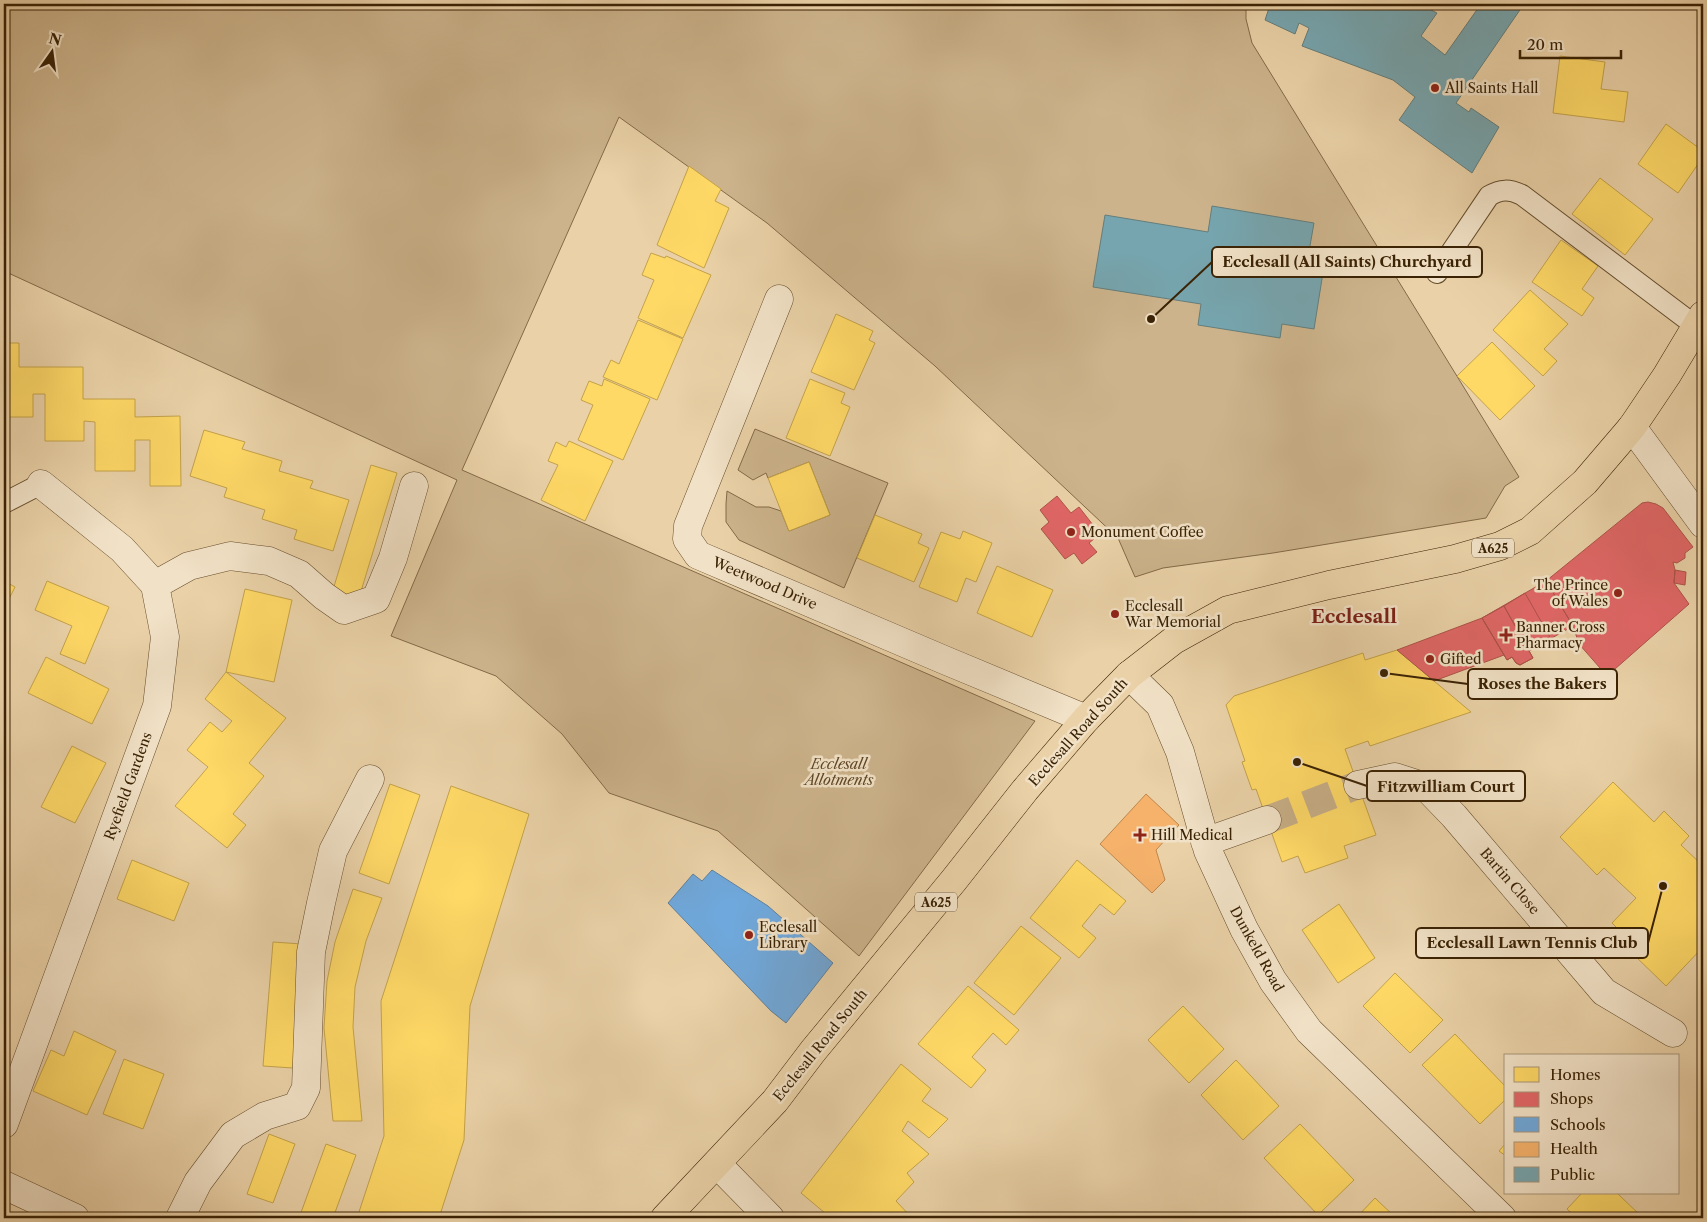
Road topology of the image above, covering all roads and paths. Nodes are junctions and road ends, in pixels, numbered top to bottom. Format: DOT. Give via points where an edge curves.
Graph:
graph roads {
  1 [pos="1437,273"];
  2 [pos="779,299"];
  3 [pos="1700,321"];
  4 [pos="1632,427"];
  5 [pos="41,484"];
  6 [pos="414,486"];
  7 [pos="4,503"];
  8 [pos="1703,524"];
  9 [pos="155,586"];
  10 [pos="1129,675"];
  11 [pos="1086,719"];
  12 [pos="370,779"];
  13 [pos="1358,785"];
  14 [pos="1267,820"];
  15 [pos="1205,842"];
  16 [pos="1674,1033"];
  17 [pos="4,1124"];
  18 [pos="717,1164"];
  19 [pos="4,1185"];
  20 [pos="75,1218"];
  21 [pos="180,1218"];
  22 [pos="665,1218"];
  23 [pos="770,1218"];
  24 [pos="1502,1218"];
  1 -- 3 [label="lane" via="1489,196 1502,189 1509,190 1522,195"];
  2 -- 11 [label="street, Weetwood Drive" via="688,526 687,539 698,555"];
  3 -- 4 [label="main road, Ecclesall Road South / A625"];
  4 -- 8 [label="street"];
  4 -- 10 [label="main road, Ecclesall Road South / A625" via="1585,482 1530,531 1500,546 1228,610 1174,640"];
  5 -- 7 [label="lane"];
  5 -- 9 [label="street" via="122,549"];
  6 -- 9 [label="street" via="393,558 376,599 344,610 299,574 268,561 230,556 189,566"];
  9 -- 17 [label="street, Ryefield Gardens" via="165,637 157,706"];
  10 -- 11 [label="main road, Ecclesall Road South / A625"];
  10 -- 15 [label="street, Dunkeld Road" via="1160,705 1180,752"];
  11 -- 18 [label="main road, Ecclesall Road South / A625" via="775,1100"];
  12 -- 21 [label="street" via="333,852 317,922 311,952 306,1088 297,1106 264,1116 233,1135 198,1182"];
  13 -- 16 [label="street, Bartin Close" via="1395,777 1426,787 1604,992"];
  14 -- 15 [label="street"];
  15 -- 24 [label="street, Dunkeld Road" via="1244,930 1273,982 1309,1031"];
  18 -- 22 [label="main road, Ecclesall Road South / A625"];
  18 -- 23 [label="street"];
  19 -- 20 [label="street"];
}
